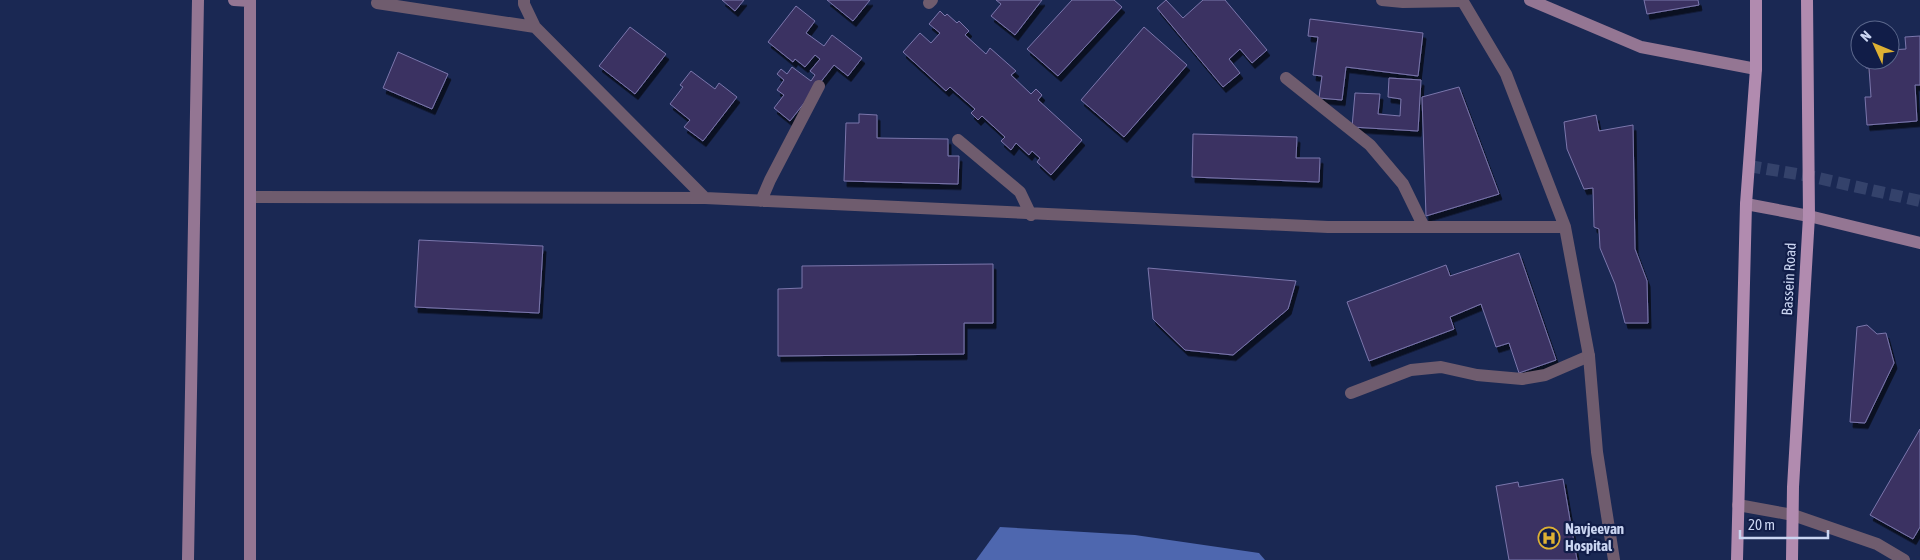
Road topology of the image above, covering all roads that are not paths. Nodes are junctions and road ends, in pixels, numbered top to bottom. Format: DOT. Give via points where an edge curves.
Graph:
graph roads {
  1 [pos="198,0"];
  2 [pos="234,0"];
  3 [pos="250,0"];
  4 [pos="524,0"];
  5 [pos="1382,0"];
  6 [pos="1530,0"];
  7 [pos="1756,0"];
  8 [pos="1807,0"];
  9 [pos="1462,1"];
  10 [pos="377,3"];
  11 [pos="535,27"];
  12 [pos="1756,69"];
  13 [pos="1286,78"];
  14 [pos="819,86"];
  15 [pos="958,140"];
  16 [pos="250,197"];
  17 [pos="705,198"];
  18 [pos="761,202"];
  19 [pos="1746,204"];
  20 [pos="1032,214"];
  21 [pos="1809,216"];
  22 [pos="1565,226"];
  23 [pos="1424,227"];
  24 [pos="1920,243"];
  25 [pos="1588,356"];
  26 [pos="1351,393"];
  27 [pos="1738,505"];
  28 [pos="1793,515"];
  29 [pos="188,560"];
  30 [pos="250,560"];
  31 [pos="1614,560"];
  32 [pos="1737,560"];
  33 [pos="1792,560"];
  34 [pos="1904,560"];
  1 -- 29 [label="street"];
  2 -- 3 [label="street"];
  3 -- 16 [label="street"];
  4 -- 11 [label="street"];
  5 -- 9 [label="street"];
  6 -- 12 [label="street" via="1641,48"];
  7 -- 12 [label="main road"];
  8 -- 21 [label="main road, Bassein Road"];
  9 -- 22 [label="street" via="1506,74"];
  10 -- 11 [label="street"];
  11 -- 17 [label="street"];
  12 -- 19 [label="main road"];
  13 -- 23 [label="street" via="1370,145 1403,184"];
  14 -- 18 [label="street"];
  15 -- 20 [label="street" via="1020,192"];
  16 -- 17 [label="street"];
  16 -- 30 [label="street"];
  17 -- 18 [label="street"];
  18 -- 20 [label="street"];
  19 -- 21 [label="street"];
  19 -- 27 [label="main road"];
  20 -- 23 [label="street" via="1328,228"];
  21 -- 24 [label="street"];
  21 -- 28 [label="main road, Bassein Road"];
  22 -- 23 [label="street"];
  22 -- 25 [label="street"];
  25 -- 26 [label="street" via="1545,375 1522,379 1477,375 1441,367 1411,370"];
  25 -- 31 [label="street" via="1597,452"];
  27 -- 28 [label="street"];
  27 -- 32 [label="main road"];
  28 -- 33 [label="main road, Bassein Road"];
  28 -- 34 [label="street" via="1877,544"];
}
